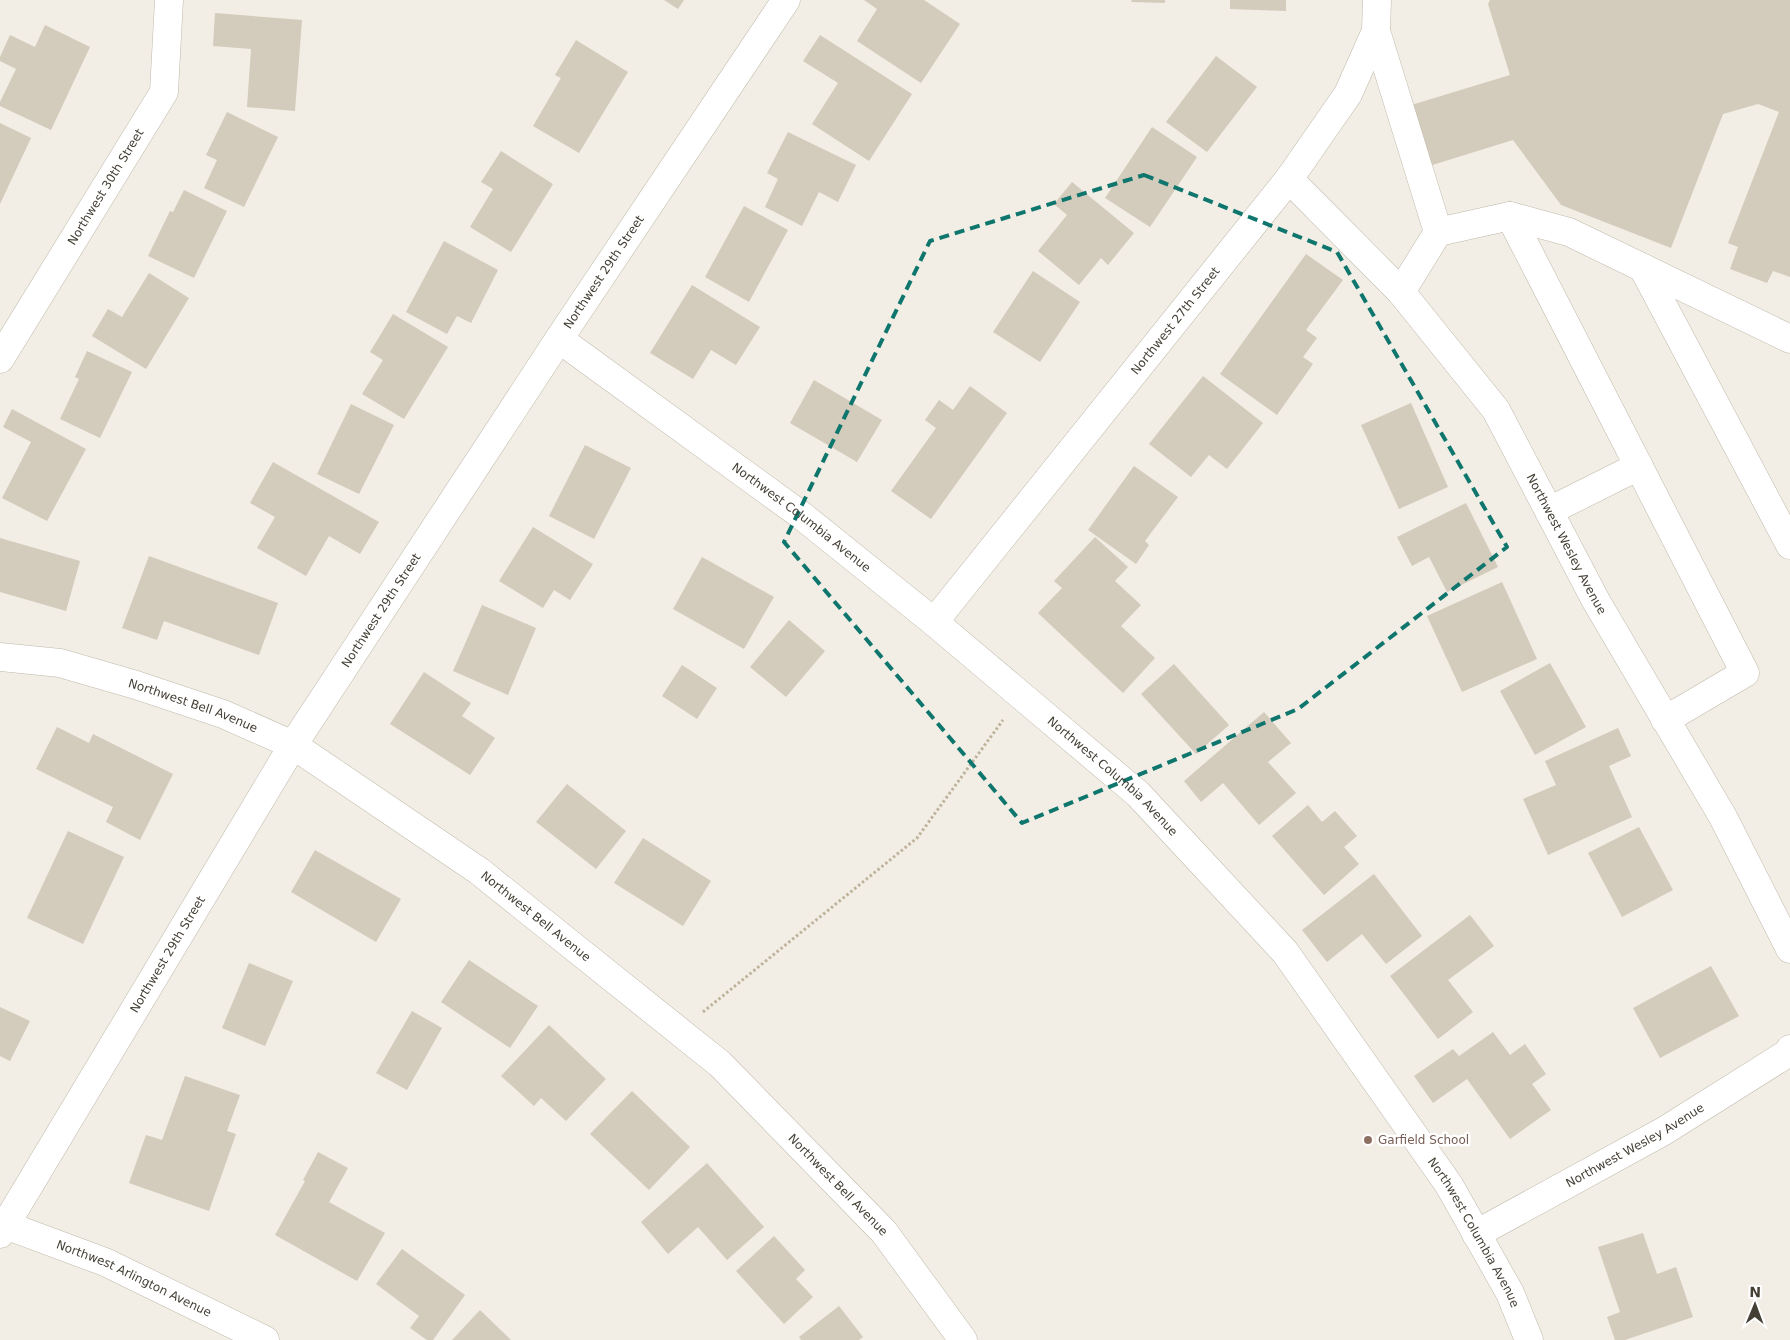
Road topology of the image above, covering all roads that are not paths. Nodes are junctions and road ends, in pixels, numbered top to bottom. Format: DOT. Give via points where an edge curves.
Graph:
graph roads {
  1 [pos="169,0"];
  2 [pos="786,0"];
  3 [pos="1377,0"];
  4 [pos="1376,31"];
  5 [pos="1289,178"];
  6 [pos="1510,216"];
  7 [pos="1438,232"];
  8 [pos="1643,268"];
  9 [pos="1402,292"];
  10 [pos="558,339"];
  11 [pos="1790,339"];
  12 [pos="0,360"];
  13 [pos="1639,466"];
  14 [pos="1549,511"];
  15 [pos="1790,545"];
  16 [pos="934,622"];
  17 [pos="0,657"];
  18 [pos="1665,720"];
  19 [pos="292,745"];
  20 [pos="1790,950"];
  21 [pos="1790,1049"];
  22 [pos="2,1227"];
  23 [pos="1476,1234"];
  24 [pos="265,1340"];
  25 [pos="963,1340"];
  26 [pos="1529,1340"];
  1 -- 12 [label="street, Northwest 30th Street" via="164,92"];
  2 -- 10 [label="street, Northwest 29th Street"];
  3 -- 4 [label="street, Northwest 27th Street"];
  4 -- 5 [label="street, Northwest 27th Street" via="1348,94"];
  4 -- 7 [label="street"];
  5 -- 9 [label="street, Northwest Wesley Avenue"];
  5 -- 16 [label="street, Northwest 27th Street"];
  6 -- 7 [label="street"];
  6 -- 8 [label="street" via="1569,232"];
  6 -- 13 [label="street"];
  7 -- 9 [label="street"];
  8 -- 11 [label="street"];
  8 -- 15 [label="street"];
  9 -- 14 [label="street, Northwest Wesley Avenue" via="1496,410"];
  10 -- 16 [label="street, Northwest Columbia Avenue" via="801,515"];
  10 -- 19 [label="street, Northwest 29th Street"];
  13 -- 14 [label="street"];
  13 -- 18 [label="street" via="1745,672"];
  14 -- 18 [label="street, Northwest Wesley Avenue" via="1596,602"];
  16 -- 23 [label="street, Northwest Columbia Avenue" via="1138,794 1285,952 1448,1185"];
  17 -- 19 [label="street, Northwest Bell Avenue" via="60,663 136,685 223,714"];
  18 -- 20 [label="street, Northwest Wesley Avenue" via="1723,818"];
  19 -- 22 [label="street, Northwest 29th Street"];
  19 -- 25 [label="street, Northwest Bell Avenue" via="479,871 720,1064 884,1232"];
  21 -- 23 [label="street, Northwest Wesley Avenue" via="1664,1131"];
  22 -- 24 [label="street, Northwest Arlington Avenue" via="105,1262"];
  23 -- 26 [label="street, Northwest Columbia Avenue" via="1510,1292"];
}
